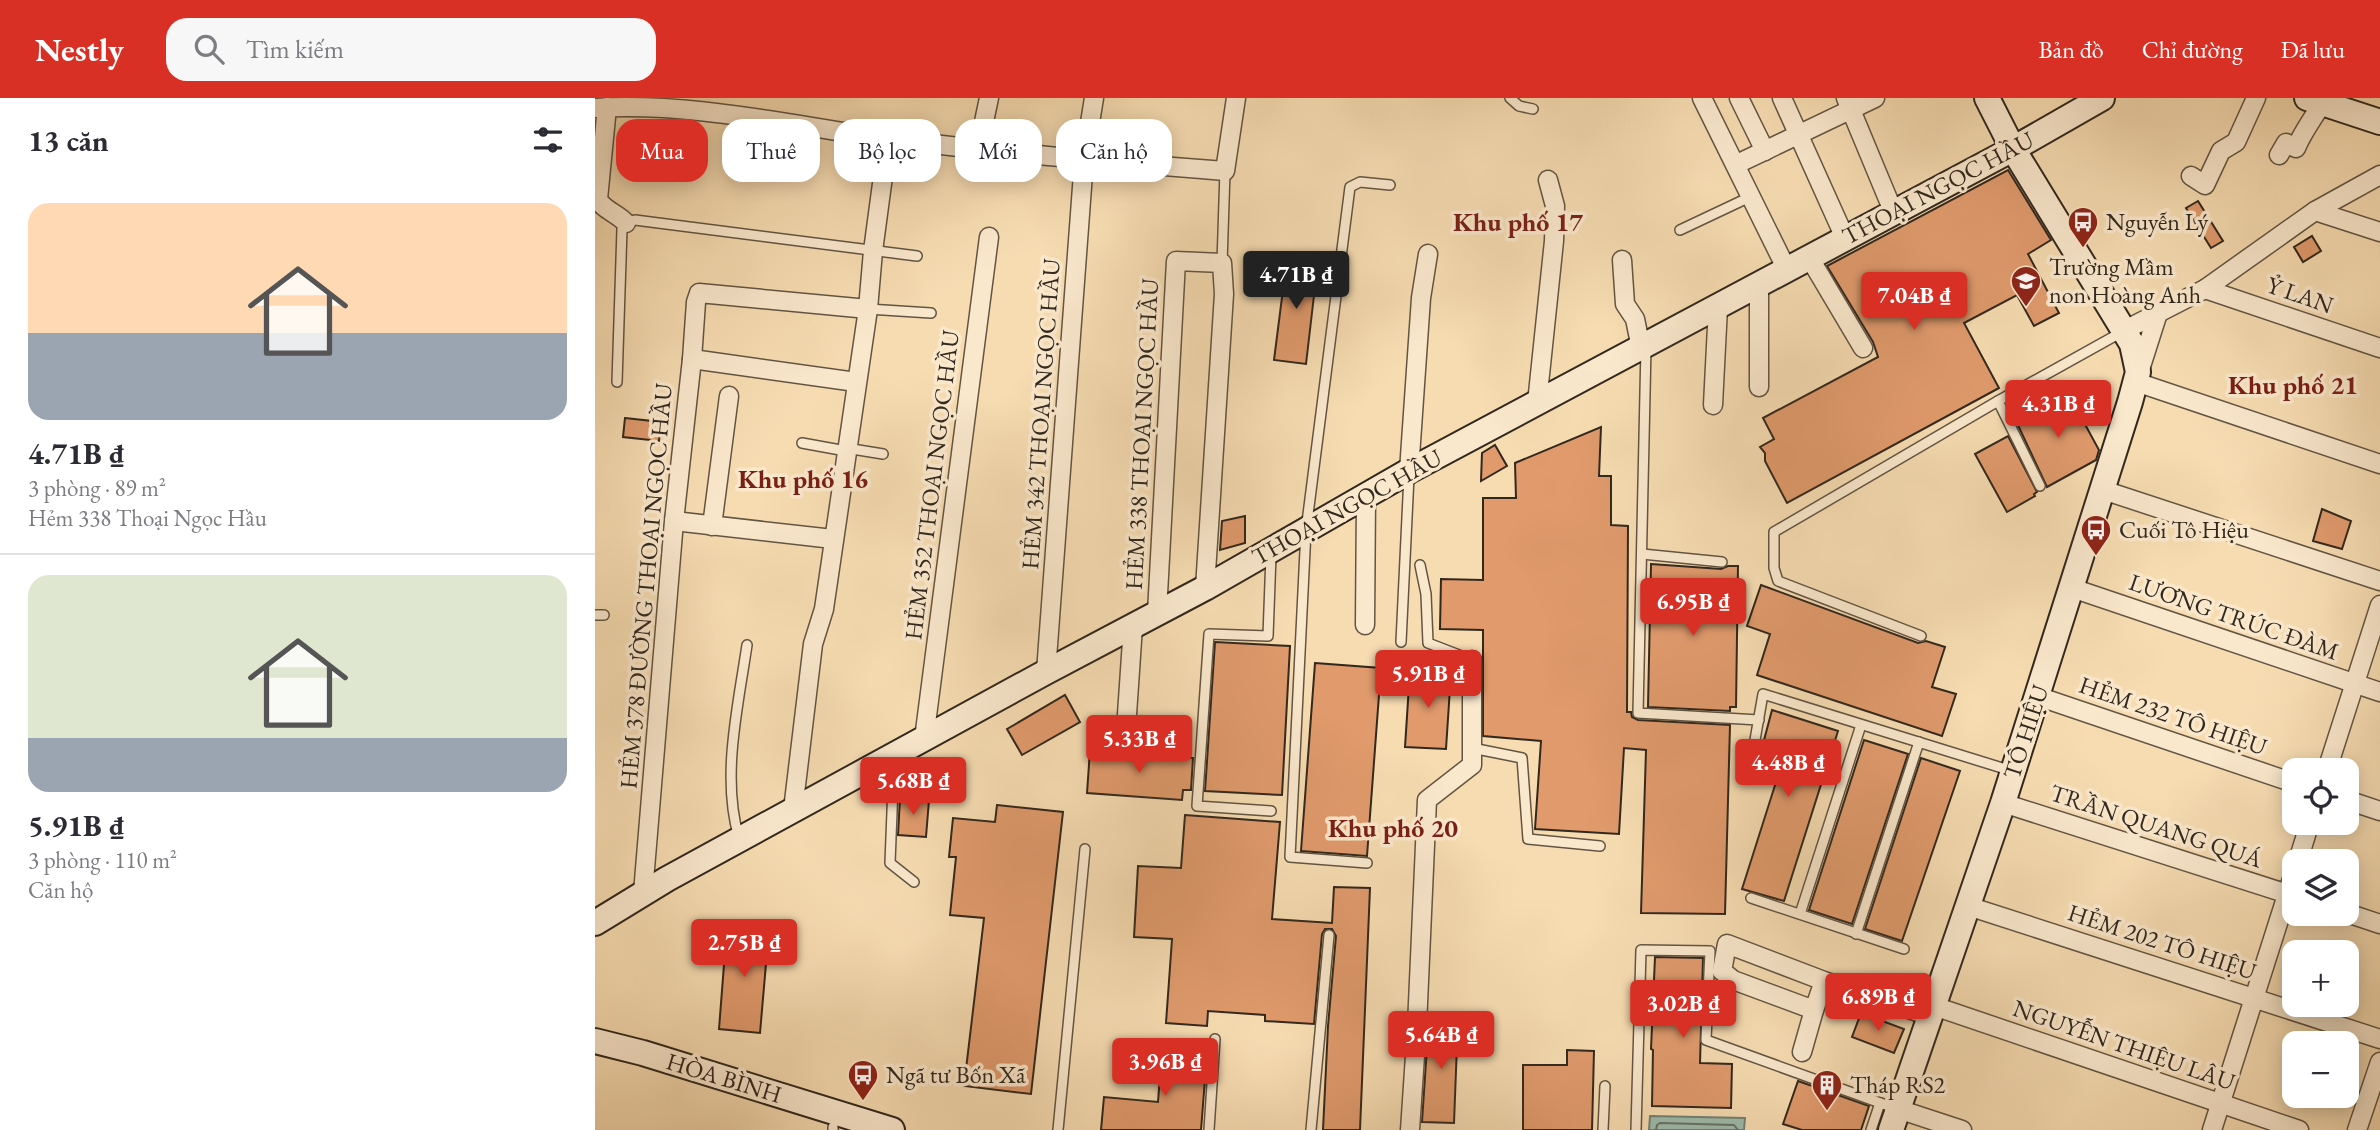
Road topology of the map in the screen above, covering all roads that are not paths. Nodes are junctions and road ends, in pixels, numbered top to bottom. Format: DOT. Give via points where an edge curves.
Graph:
graph roads {
  1 [pos="989,98"];
  2 [pos="1094,98"];
  3 [pos="1236,98"];
  4 [pos="1510,98"];
  5 [pos="1702,98"];
  6 [pos="1739,98"];
  7 [pos="1782,98"];
  8 [pos="1875,98"];
  9 [pos="1987,98"];
  10 [pos="2102,98"];
  11 [pos="2256,98"];
  12 [pos="2314,100"];
  13 [pos="639,102"];
  14 [pos="1848,104"];
  15 [pos="601,108"];
  16 [pos="1532,109"];
  17 [pos="985,119"];
  18 [pos="1091,119"];
  19 [pos="2380,122"];
  20 [pos="834,131"];
  21 [pos="1798,134"];
  22 [pos="1765,151"];
  23 [pos="2020,151"];
  24 [pos="2279,155"];
  25 [pos="1737,164"];
  26 [pos="1172,167"];
  27 [pos="1225,171"];
  28 [pos="2380,175"];
  29 [pos="2191,176"];
  30 [pos="1548,180"];
  31 [pos="882,182"];
  32 [pos="1082,182"];
  33 [pos="1390,185"];
  34 [pos="1752,196"];
  35 [pos="1893,211"];
  36 [pos="2315,211"];
  37 [pos="626,223"];
  38 [pos="1680,230"];
  39 [pos="2380,232"];
  40 [pos="989,237"];
  41 [pos="1845,238"];
  42 [pos="873,251"];
  43 [pos="1428,254"];
  44 [pos="917,256"];
  45 [pos="1809,257"];
  46 [pos="1622,260"];
  47 [pos="1222,263"];
  48 [pos="1787,270"];
  49 [pos="1759,285"];
  50 [pos="2205,289"];
  51 [pos="1718,307"];
  52 [pos="867,309"];
  53 [pos="931,313"];
  54 [pos="2158,313"];
  55 [pos="2123,331"];
  56 [pos="1643,346"];
  57 [pos="1863,348"];
  58 [pos="2380,348"];
  59 [pos="692,359"];
  60 [pos="617,382"];
  61 [pos="2136,382"];
  62 [pos="856,383"];
  63 [pos="1759,387"];
  64 [pos="729,396"];
  65 [pos="1998,401"];
  66 [pos="1537,403"];
  67 [pos="1713,405"];
  68 [pos="802,443"];
  69 [pos="846,449"];
  70 [pos="883,454"];
  71 [pos="2380,464"];
  72 [pos="1409,471"];
  73 [pos="2041,486"];
  74 [pos="2103,490"];
  75 [pos="1366,496"];
  76 [pos="674,522"];
  77 [pos="712,526"];
  78 [pos="1306,530"];
  79 [pos="833,539"];
  80 [pos="1271,550"];
  81 [pos="1643,554"];
  82 [pos="1722,562"];
  83 [pos="1420,565"];
  84 [pos="2380,581"];
  85 [pos="1205,588"];
  86 [pos="2072,588"];
  87 [pos="2380,605"];
  88 [pos="1157,613"];
  89 [pos="1366,625"];
  90 [pos="1133,626"];
  91 [pos="1921,636"];
  92 [pos="1401,642"];
  93 [pos="747,645"];
  94 [pos="1472,660"];
  95 [pos="1046,671"];
  96 [pos="2355,683"];
  97 [pos="2380,692"];
  98 [pos="2037,696"];
  99 [pos="1759,720"];
  100 [pos="1861,725"];
  101 [pos="924,739"];
  102 [pos="1919,742"];
  103 [pos="1125,744"];
  104 [pos="1472,748"];
  105 [pos="894,755"];
  106 [pos="1752,757"];
  107 [pos="2331,758"];
  108 [pos="2013,771"];
  109 [pos="2282,779"];
  110 [pos="2003,803"];
  111 [pos="2359,804"];
  112 [pos="793,810"];
  113 [pos="1272,811"];
  114 [pos="2380,811"];
  115 [pos="739,839"];
  116 [pos="1600,846"];
  117 [pos="1085,849"];
  118 [pos="1367,863"];
  119 [pos="914,882"];
  120 [pos="2282,892"];
  121 [pos="643,893"];
  122 [pos="1751,898"];
  123 [pos="1968,906"];
  124 [pos="1800,914"];
  125 [pos="2359,917"];
  126 [pos="2282,921"];
  127 [pos="595,923"];
  128 [pos="2380,924"];
  129 [pos="1856,934"];
  130 [pos="1329,935"];
  131 [pos="1904,948"];
  132 [pos="1824,981"];
  133 [pos="2255,998"];
  134 [pos="1814,1010"];
  135 [pos="1932,1011"];
  136 [pos="1215,1039"];
  137 [pos="2380,1039"];
  138 [pos="595,1041"];
  139 [pos="1802,1052"];
  140 [pos="595,1056"];
  141 [pos="2380,1062"];
  142 [pos="1605,1086"];
  143 [pos="2374,1097"];
  144 [pos="2221,1104"];
  145 [pos="1890,1114"];
  146 [pos="836,1129"];
  147 [pos="891,1130"];
  148 [pos="1058,1130"];
  149 [pos="1209,1130"];
  150 [pos="1311,1130"];
  151 [pos="1410,1130"];
  152 [pos="1603,1130"];
  153 [pos="1636,1130"];
  154 [pos="1871,1130"];
  155 [pos="1962,1130"];
  156 [pos="2212,1130"];
  157 [pos="2298,1130"];
  158 [pos="2357,1130"];
  1 -- 17 [label="street"];
  2 -- 18 [label="street, HẺM 342 THOẠI NGỌC HẦU"];
  3 -- 27 [label="street"];
  4 -- 16 [label="lane"];
  5 -- 25 [label="street"];
  6 -- 22 [label="street"];
  7 -- 21 [label="street"];
  8 -- 14 [label="street"];
  9 -- 23 [label="main road"];
  10 -- 23 [label="main road, THOẠI NGỌC HẦU"];
  11 -- 29 [label="street" via="2236,142 2221,151 2205,185"];
  12 -- 19 [label="main road"];
  12 -- 24 [label="street" via="2312,120 2295,148 2286,143"];
  13 -- 15 [label="street"];
  13 -- 20 [label="street"];
  14 -- 21 [label="street"];
  14 -- 35 [label="street"];
  15 -- 37 [label="street" via="598,199"];
  21 -- 22 [label="street"];
  21 -- 41 [label="street"];
  22 -- 25 [label="street"];
  23 -- 35 [label="main road, THOẠI NGỌC HẦU"];
  23 -- 55 [label="main road"];
  25 -- 34 [label="street"];
  26 -- 27 [label="street"];
  27 -- 47 [label="lane"];
  28 -- 36 [label="street"];
  30 -- 66 [label="street" via="1555,206 1554,241"];
  31 -- 42 [label="street"];
  32 -- 95 [label="street, HẺM 342 THOẠI NGỌC HẦU"];
  33 -- 78 [label="lane" via="1350,187"];
  34 -- 38 [label="lane"];
  34 -- 48 [label="street"];
  35 -- 41 [label="main road, THOẠI NGỌC HẦU"];
  36 -- 39 [label="street"];
  36 -- 50 [label="street"];
  37 -- 42 [label="lane" via="635,220"];
  37 -- 60 [label="lane" via="622,229"];
  40 -- 101 [label="street, HẺM 352 THOẠI NGỌC HẦU"];
  41 -- 45 [label="main road, THOẠI NGỌC HẦU"];
  42 -- 44 [label="lane"];
  42 -- 52 [label="street"];
  43 -- 72 [label="street"];
  45 -- 48 [label="main road, THOẠI NGỌC HẦU"];
  45 -- 57 [label="street"];
  46 -- 56 [label="street" via="1625,304"];
  47 -- 85 [label="street" via="1224,294"];
  47 -- 88 [label="street, HẺM 338 THOẠI NGỌC HẦU" via="1176,261"];
  48 -- 49 [label="main road, THOẠI NGỌC HẦU"];
  49 -- 51 [label="main road, THOẠI NGỌC HẦU"];
  49 -- 63 [label="street"];
  50 -- 54 [label="street"];
  50 -- 58 [label="street, Ỷ LAN"];
  51 -- 56 [label="main road, THOẠI NGỌC HẦU"];
  51 -- 67 [label="street"];
  52 -- 53 [label="lane"];
  52 -- 59 [label="street, HẺM 378 ĐƯỜNG THOẠI NGỌC HẦU" via="699,293"];
  52 -- 62 [label="street"];
  54 -- 55 [label="street"];
  54 -- 61 [label="street"];
  55 -- 61 [label="main road, TÔ HIỆU" via="2135,354"];
  55 -- 65 [label="lane"];
  56 -- 66 [label="main road, THOẠI NGỌC HẦU"];
  56 -- 81 [label="lane"];
  59 -- 62 [label="street"];
  59 -- 76 [label="street, HẺM 378 ĐƯỜNG THOẠI NGỌC HẦU"];
  61 -- 71 [label="street"];
  61 -- 74 [label="main road, TÔ HIỆU"];
  62 -- 69 [label="street"];
  64 -- 77 [label="street"];
  65 -- 73 [label="lane"];
  65 -- 91 [label="lane" via="1774,532 1777,581"];
  66 -- 72 [label="main road, THOẠI NGỌC HẦU"];
  68 -- 69 [label="lane"];
  69 -- 70 [label="lane"];
  69 -- 79 [label="street"];
  72 -- 75 [label="main road, THOẠI NGỌC HẦU"];
  72 -- 92 [label="lane"];
  74 -- 84 [label="street"];
  74 -- 86 [label="main road, TÔ HIỆU"];
  75 -- 78 [label="main road, THOẠI NGỌC HẦU"];
  75 -- 89 [label="street"];
  76 -- 77 [label="street"];
  76 -- 121 [label="street, HẺM 378 ĐƯỜNG THOẠI NGỌC HẦU"];
  77 -- 79 [label="street"];
  78 -- 80 [label="main road, THOẠI NGỌC HẦU"];
  78 -- 118 [label="lane" via="1290,857"];
  79 -- 112 [label="street" via="824,609 813,644"];
  80 -- 85 [label="main road, THOẠI NGỌC HẦU"];
  80 -- 113 [label="lane" via="1268,636 1209,634 1197,806"];
  81 -- 82 [label="lane"];
  81 -- 99 [label="lane" via="1639,713"];
  83 -- 94 [label="lane" via="1428,643"];
  85 -- 88 [label="main road, THOẠI NGỌC HẦU"];
  86 -- 96 [label="street, LƯƠNG TRÚC ĐÀM"];
  86 -- 98 [label="main road, TÔ HIỆU"];
  87 -- 96 [label="street"];
  88 -- 90 [label="main road, THOẠI NGỌC HẦU"];
  90 -- 95 [label="main road, THOẠI NGỌC HẦU"];
  90 -- 103 [label="street"];
  93 -- 115 [label="lane" via="730,783"];
  94 -- 104 [label="street"];
  95 -- 101 [label="main road, THOẠI NGỌC HẦU"];
  96 -- 97 [label="street, LƯƠNG TRÚC ĐÀM"];
  96 -- 107 [label="street"];
  98 -- 108 [label="main road, TÔ HIỆU"];
  98 -- 109 [label="street, HẺM 232 TÔ HIỆU"];
  99 -- 100 [label="lane" via="1763,694"];
  99 -- 106 [label="lane"];
  100 -- 102 [label="lane"];
  100 -- 124 [label="lane"];
  101 -- 105 [label="main road, THOẠI NGỌC HẦU"];
  102 -- 108 [label="lane"];
  102 -- 129 [label="lane"];
  104 -- 116 [label="lane" via="1522,758 1528,839"];
  104 -- 151 [label="street" via="1472,765 1427,800"];
  105 -- 112 [label="main road, THOẠI NGỌC HẦU"];
  105 -- 119 [label="lane" via="890,863"];
  108 -- 110 [label="main road, TÔ HIỆU"];
  110 -- 120 [label="street, TRẦN QUANG QUÁ"];
  110 -- 123 [label="main road, TÔ HIỆU"];
  111 -- 114 [label="street"];
  112 -- 115 [label="main road, THOẠI NGỌC HẦU"];
  115 -- 121 [label="main road, THOẠI NGỌC HẦU"];
  117 -- 148 [label="lane"];
  121 -- 127 [label="main road, THOẠI NGỌC HẦU"];
  122 -- 124 [label="lane"];
  123 -- 133 [label="street, HẺM 202 TÔ HIỆU"];
  123 -- 135 [label="main road, TÔ HIỆU"];
  124 -- 129 [label="lane"];
  125 -- 128 [label="street"];
  126 -- 133 [label="street"];
  129 -- 131 [label="lane"];
  130 -- 150 [label="lane"];
  132 -- 134 [label="street"];
  132 -- 134 [label="street, NGUYỄN THIỆU LÂU" via="1727,944 1722,971 1733,980"];
  132 -- 135 [label="street, NGUYỄN THIỆU LÂU"];
  133 -- 137 [label="street, HẺM 202 TÔ HIỆU"];
  133 -- 144 [label="street"];
  134 -- 139 [label="street"];
  135 -- 144 [label="street, NGUYỄN THIỆU LÂU"];
  135 -- 145 [label="main road, TÔ HIỆU"];
  136 -- 149 [label="lane"];
  138 -- 147 [label="main road, HÒA BÌNH"];
  140 -- 146 [label="main road, HÒA BÌNH"];
  141 -- 143 [label="street"];
  142 -- 152 [label="lane"];
  143 -- 158 [label="street"];
  144 -- 156 [label="street"];
  144 -- 157 [label="street, NGUYỄN THIỆU LÂU"];
  145 -- 153 [label="lane" via="1706,1040 1710,950 1641,950"];
  145 -- 154 [label="lane"];
  145 -- 155 [label="street"];
}
